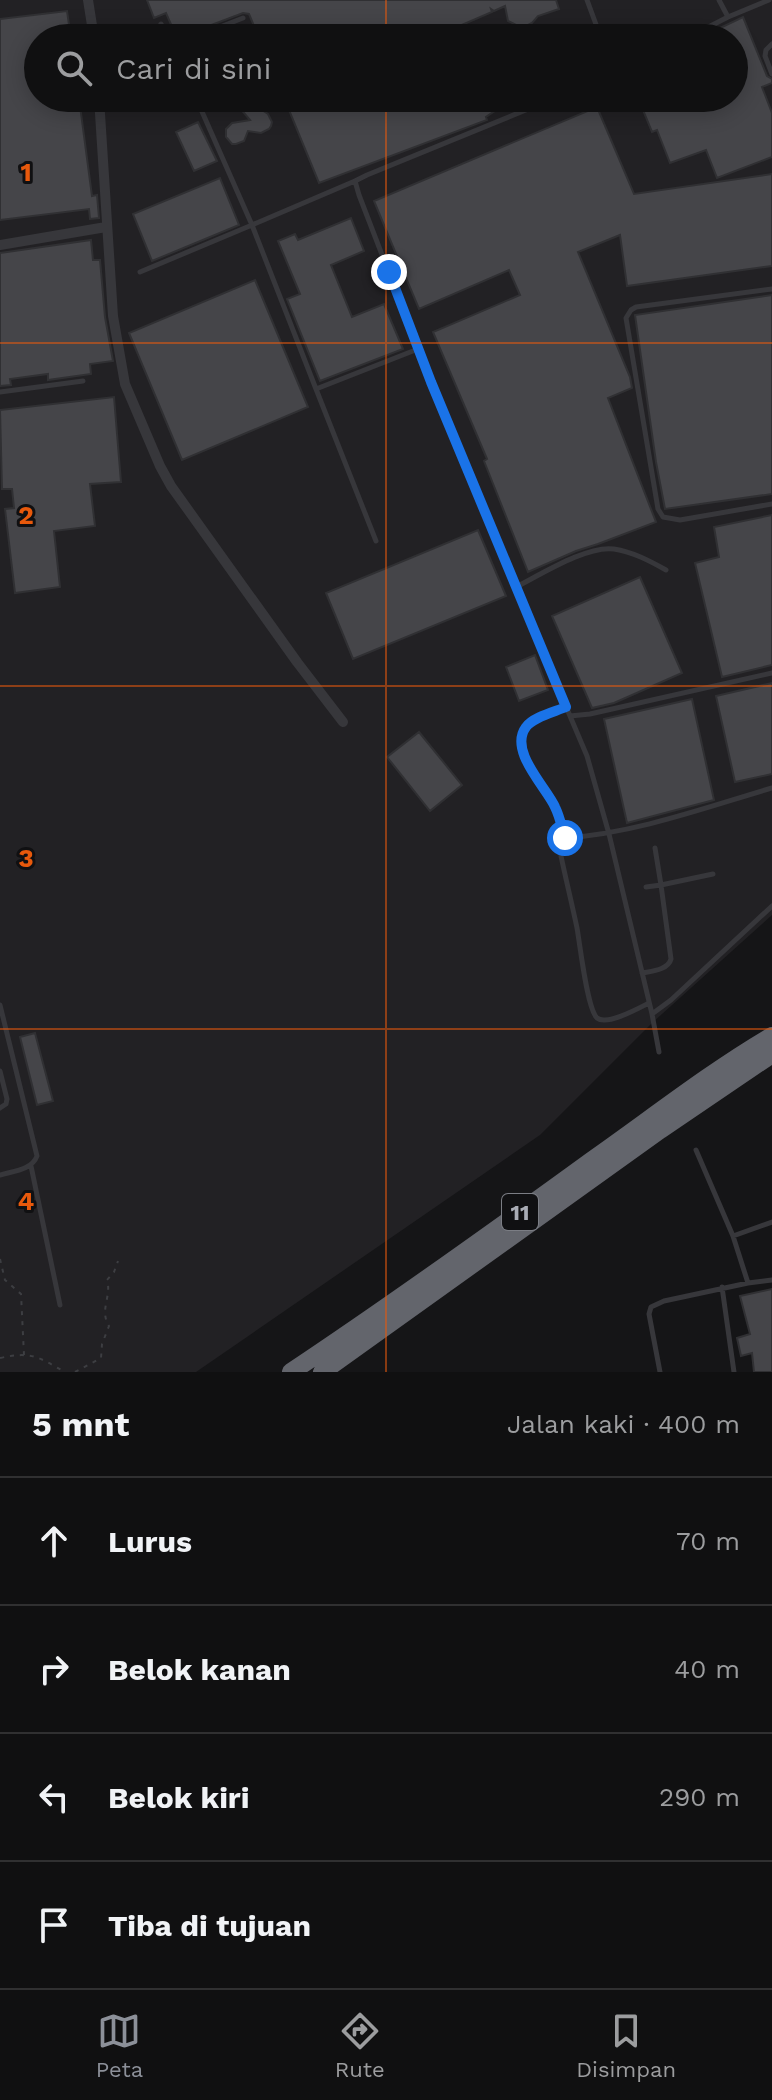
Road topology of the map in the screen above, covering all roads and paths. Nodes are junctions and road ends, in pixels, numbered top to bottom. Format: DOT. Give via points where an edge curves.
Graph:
graph roads {
  1 [pos="88,0"];
  2 [pos="587,0"];
  3 [pos="719,0"];
  4 [pos="769,0"];
  5 [pos="728,17"];
  6 [pos="243,18"];
  7 [pos="92,24"];
  8 [pos="228,24"];
  9 [pos="596,24"];
  10 [pos="714,24"];
  11 [pos="772,44"];
  12 [pos="772,74"];
  13 [pos="100,112"];
  14 [pos="202,112"];
  15 [pos="521,112"];
  16 [pos="355,181"];
  17 [pos="252,225"];
  18 [pos="106,227"];
  19 [pos="0,245"];
  20 [pos="140,272"];
  21 [pos="772,289"];
  22 [pos="418,349"];
  23 [pos="83,381"];
  24 [pos="316,389"];
  25 [pos="0,392"];
  26 [pos="772,504"];
  27 [pos="376,541"];
  28 [pos="666,570"];
  29 [pos="516,587"];
  30 [pos="772,673"];
  31 [pos="566,707"];
  32 [pos="570,716"];
  33 [pos="343,722"];
  34 [pos="772,788"];
  35 [pos="609,834"];
  36 [pos="565,838"];
  37 [pos="655,848"];
  38 [pos="713,874"];
  39 [pos="661,885"];
  40 [pos="646,887"];
  41 [pos="772,906"];
  42 [pos="642,973"];
  43 [pos="649,1003"];
  44 [pos="0,1005"];
  45 [pos="652,1014"];
  46 [pos="772,1036"];
  47 [pos="659,1052"];
  48 [pos="772,1054"];
  49 [pos="0,1071"];
  50 [pos="0,1108"];
  51 [pos="696,1150"];
  52 [pos="31,1166"];
  53 [pos="0,1175"];
  54 [pos="772,1222"];
  55 [pos="733,1236"];
  56 [pos="0,1259"];
  57 [pos="118,1261"];
  58 [pos="772,1280"];
  59 [pos="748,1283"];
  60 [pos="722,1287"];
  61 [pos="60,1305"];
  62 [pos="24,1355"];
  63 [pos="0,1358"];
  64 [pos="65,1372"];
  65 [pos="75,1372"];
  66 [pos="291,1372"];
  67 [pos="322,1372"];
  68 [pos="660,1372"];
  69 [pos="734,1372"];
  1 -- 7 [label="street"];
  2 -- 9 [label="lane"];
  3 -- 5 [label="lane"];
  4 -- 5 [label="lane"];
  5 -- 10 [label="lane"];
  6 -- 8 [label="lane"];
  11 -- 12 [label="lane" via="765,56"];
  13 -- 18 [label="street"];
  14 -- 17 [label="lane"];
  15 -- 16 [label="lane"];
  16 -- 17 [label="lane"];
  16 -- 22 [label="lane"];
  17 -- 20 [label="lane"];
  17 -- 24 [label="lane"];
  18 -- 19 [label="street"];
  18 -- 33 [label="street" via="125,384 160,466"];
  21 -- 26 [label="lane" via="636,307 626,318 663,517 680,520"];
  22 -- 24 [label="lane"];
  22 -- 29 [label="lane"];
  23 -- 25 [label="lane"];
  24 -- 27 [label="lane"];
  28 -- 29 [label="lane" via="611,548 573,557"];
  29 -- 31 [label="lane"];
  30 -- 32 [label="lane"];
  31 -- 32 [label="lane"];
  31 -- 36 [label="lane" via="533,721 522,741"];
  32 -- 35 [label="lane"];
  34 -- 35 [label="lane"];
  35 -- 36 [label="lane"];
  35 -- 42 [label="lane"];
  36 -- 43 [label="lane" via="561,856 597,1018 617,1018"];
  37 -- 39 [label="lane"];
  38 -- 39 [label="lane"];
  39 -- 40 [label="lane"];
  39 -- 42 [label="lane" via="670,964"];
  41 -- 45 [label="lane"];
  42 -- 43 [label="lane"];
  43 -- 45 [label="lane"];
  44 -- 52 [label="lane" via="37,1156"];
  45 -- 47 [label="lane"];
  46 -- 66 [label="highway, 11"];
  48 -- 67 [label="highway, 11"];
  49 -- 50 [label="lane" via="7,1099"];
  51 -- 55 [label="lane"];
  52 -- 53 [label="lane"];
  52 -- 61 [label="lane"];
  54 -- 55 [label="lane"];
  55 -- 59 [label="lane"];
  56 -- 62 [label="path" via="5,1280 21,1294"];
  57 -- 65 [label="path" via="107,1280 109,1326 101,1358"];
  58 -- 59 [label="lane"];
  59 -- 60 [label="lane"];
  60 -- 68 [label="lane" via="651,1307"];
  60 -- 69 [label="lane"];
  62 -- 63 [label="path"];
  62 -- 64 [label="path"];
}
